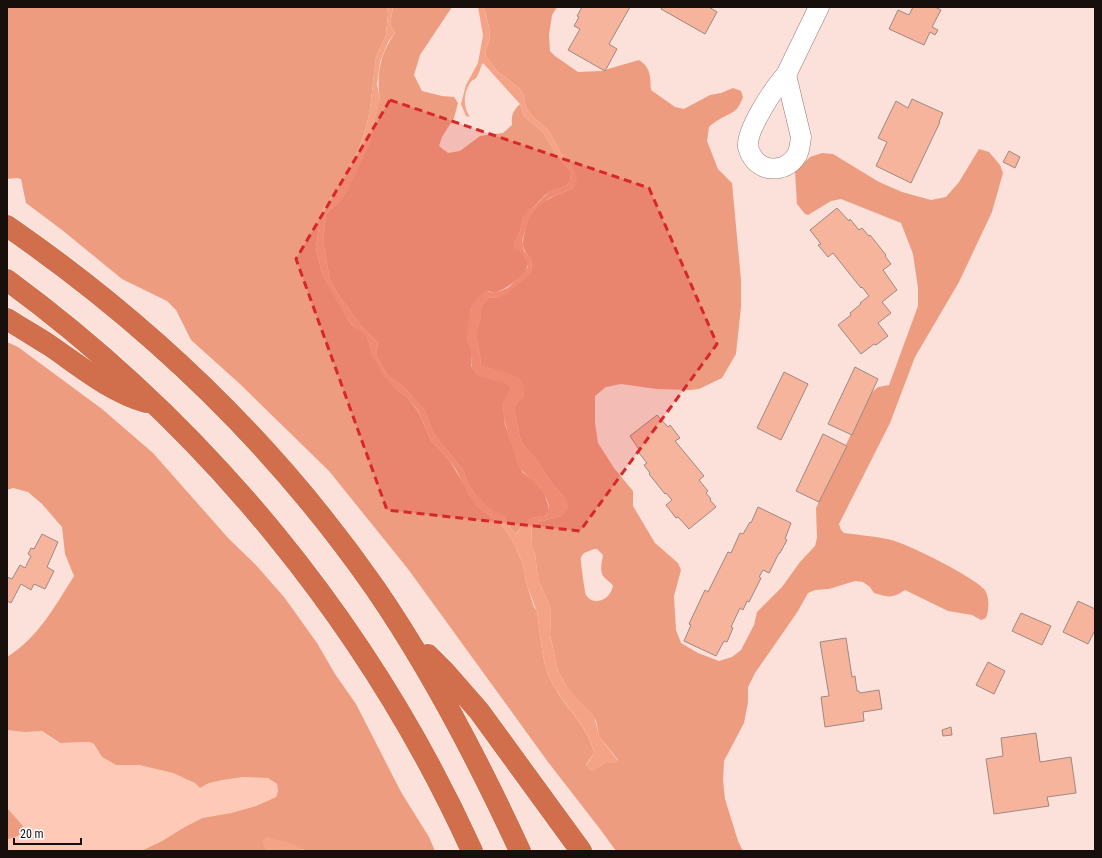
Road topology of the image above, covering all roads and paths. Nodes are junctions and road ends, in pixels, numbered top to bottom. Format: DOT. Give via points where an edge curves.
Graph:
graph roads {
  1 [pos="819,7"];
  2 [pos="786,75"];
  3 [pos="7,226"];
  4 [pos="7,280"];
  5 [pos="7,319"];
  6 [pos="156,405"];
  7 [pos="405,634"];
  8 [pos="472,851"];
  9 [pos="520,851"];
  10 [pos="581,851"];
  1 -- 2 [label="street"];
  3 -- 7 [label="highway" via="122,313 162,347 235,419 273,459 338,538"];
  4 -- 6 [label="highway" via="63,323"];
  5 -- 6 [label="highway" via="108,386"];
  6 -- 8 [label="highway" via="200,448 270,527 336,614 394,703"];
  7 -- 9 [label="highway" via="468,744"];
  7 -- 10 [label="highway" via="444,671 479,711"];
}
